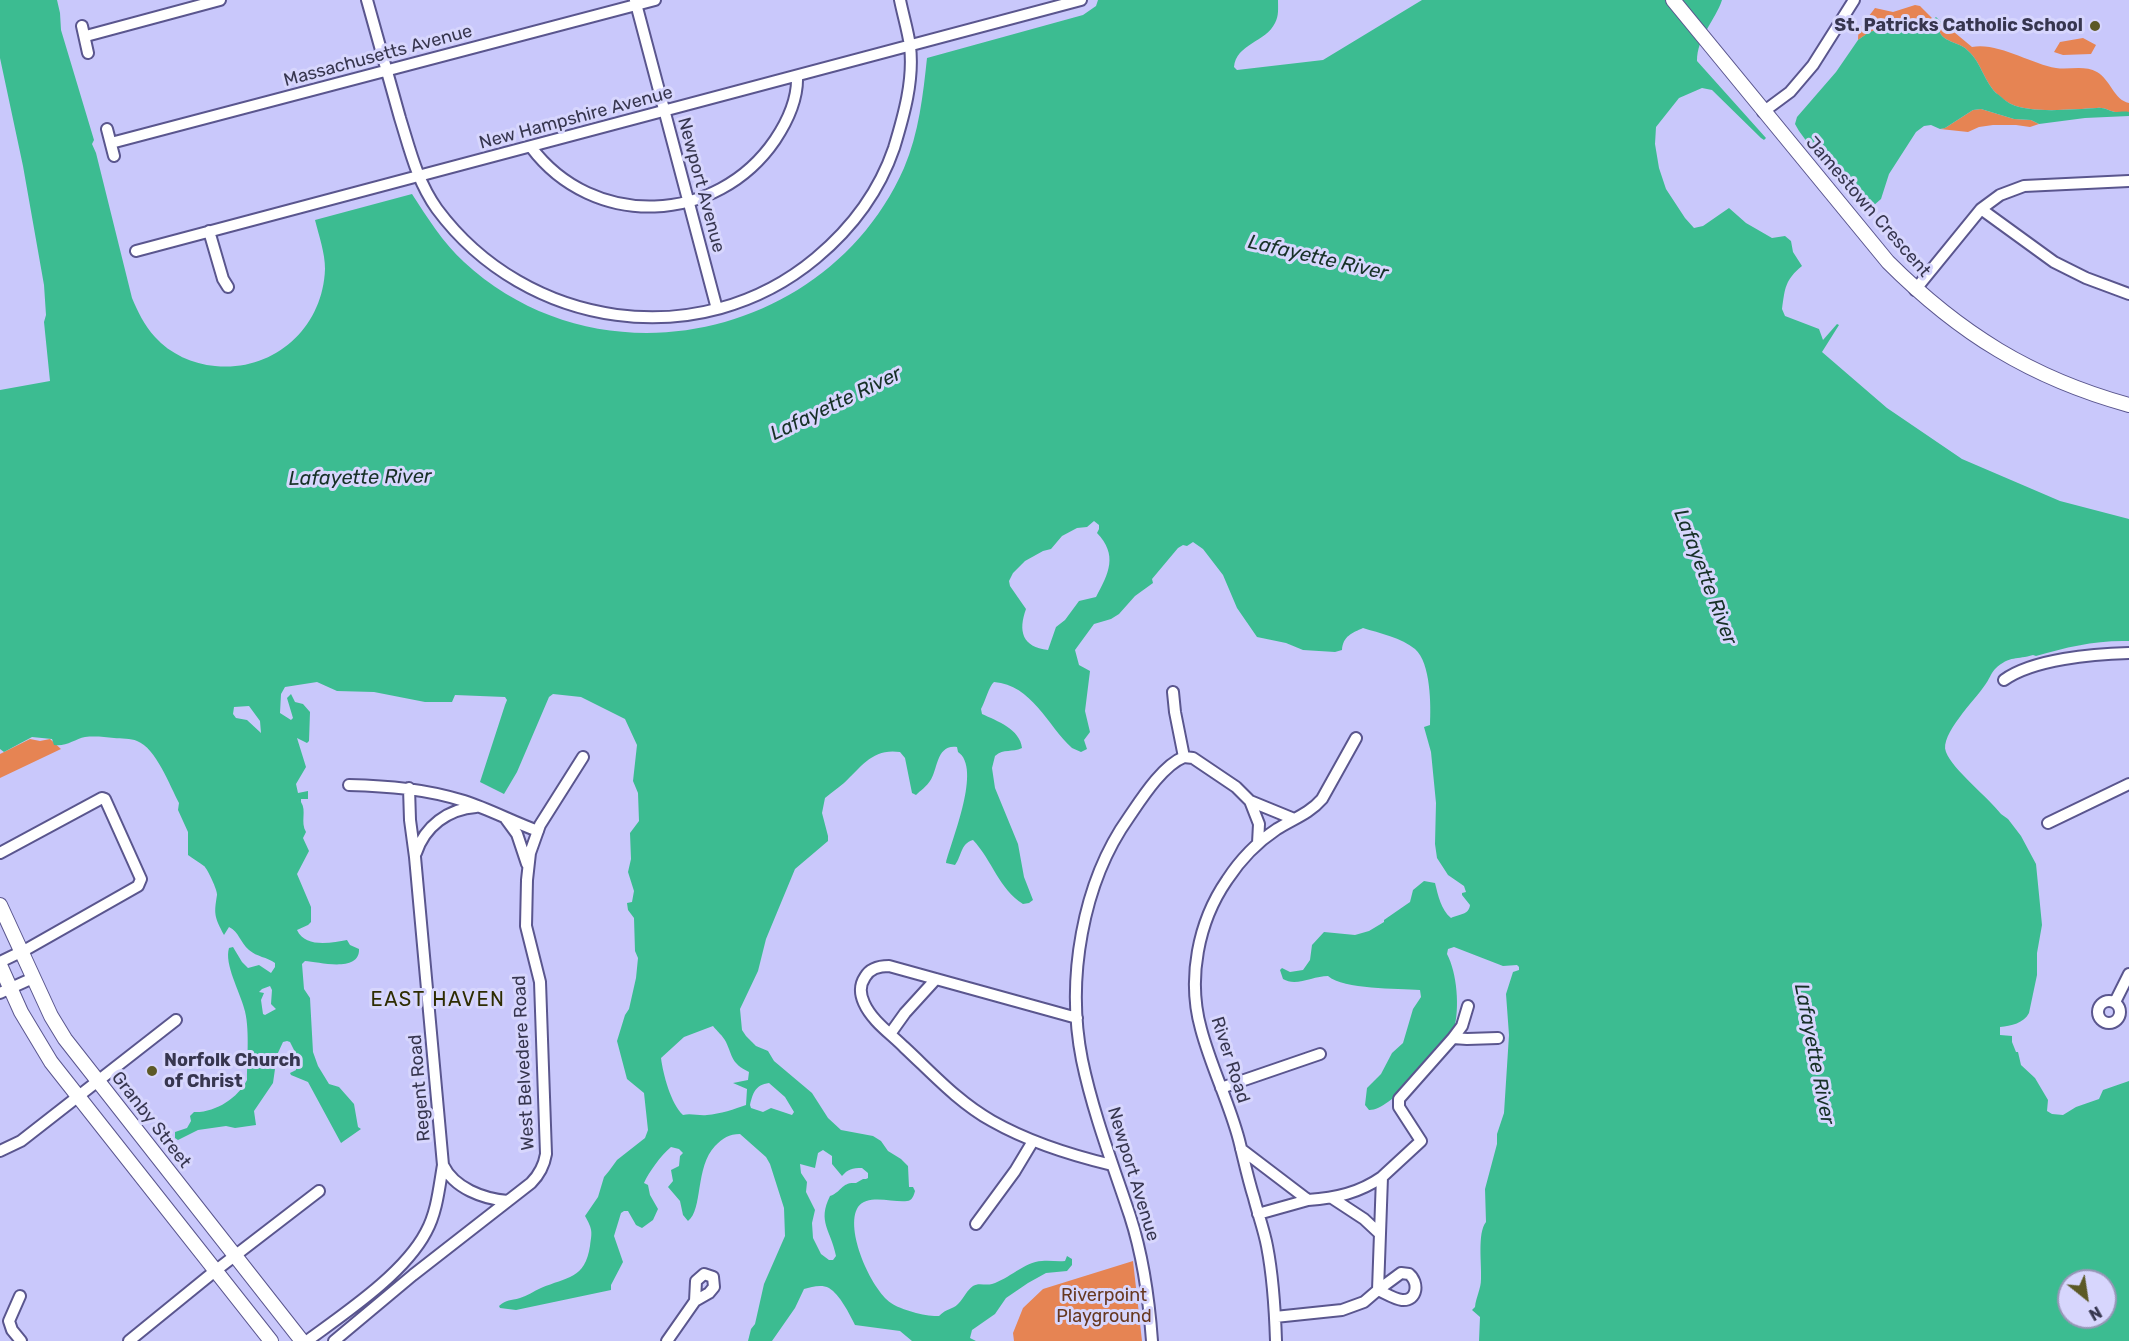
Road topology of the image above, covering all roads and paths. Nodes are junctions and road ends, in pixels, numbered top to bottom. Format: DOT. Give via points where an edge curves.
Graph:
graph roads {
  1 [pos="220,0"];
  2 [pos="367,0"];
  3 [pos="655,0"];
  4 [pos="900,0"];
  5 [pos="1081,0"];
  6 [pos="1673,0"];
  7 [pos="1854,0"];
  8 [pos="636,2"];
  9 [pos="910,47"];
  10 [pos="88,53"];
  11 [pos="386,70"];
  12 [pos="797,76"];
  13 [pos="665,111"];
  14 [pos="1763,112"];
  15 [pos="107,129"];
  16 [pos="111,143"];
  17 [pos="531,147"];
  18 [pos="114,156"];
  19 [pos="418,177"];
  20 [pos="2129,181"];
  21 [pos="688,202"];
  22 [pos="1981,209"];
  23 [pos="209,231"];
  24 [pos="136,251"];
  25 [pos="228,287"];
  26 [pos="1915,290"];
  27 [pos="2129,294"];
  28 [pos="717,309"];
  29 [pos="2129,405"];
  30 [pos="2129,653"];
  31 [pos="2004,680"];
  32 [pos="1173,692"];
  33 [pos="1356,738"];
  34 [pos="583,757"];
  35 [pos="1184,757"];
  36 [pos="2129,784"];
  37 [pos="349,785"];
  38 [pos="409,788"];
  39 [pos="1250,801"];
  40 [pos="479,807"];
  41 [pos="505,818"];
  42 [pos="1294,819"];
  43 [pos="2048,823"];
  44 [pos="538,831"];
  45 [pos="1258,843"];
  46 [pos="0,853"];
  47 [pos="415,856"];
  48 [pos="528,867"];
  49 [pos="0,905"];
  50 [pos="21,952"];
  51 [pos="0,963"];
  52 [pos="2129,974"];
  53 [pos="33,978"];
  54 [pos="936,979"];
  55 [pos="5,991"];
  56 [pos="2115,1002"];
  57 [pos="1468,1006"];
  58 [pos="1077,1018"];
  59 [pos="176,1020"];
  60 [pos="890,1034"];
  61 [pos="1453,1038"];
  62 [pos="1498,1038"];
  63 [pos="1320,1054"];
  64 [pos="97,1081"];
  65 [pos="1221,1088"];
  66 [pos="79,1096"];
  67 [pos="1033,1141"];
  68 [pos="1241,1149"];
  69 [pos="0,1151"];
  70 [pos="443,1165"];
  71 [pos="1112,1165"];
  72 [pos="1382,1177"];
  73 [pos="319,1191"];
  74 [pos="1332,1198"];
  75 [pos="1308,1200"];
  76 [pos="508,1201"];
  77 [pos="1258,1214"];
  78 [pos="976,1224"];
  79 [pos="1379,1233"];
  80 [pos="414,1251"];
  81 [pos="235,1257"];
  82 [pos="432,1260"];
  83 [pos="215,1270"];
  84 [pos="20,1296"];
  85 [pos="695,1301"];
  86 [pos="1275,1317"];
  87 [pos="21,1341"];
  88 [pos="129,1341"];
  89 [pos="271,1341"];
  90 [pos="302,1341"];
  91 [pos="307,1341"];
  92 [pos="334,1341"];
  93 [pos="667,1341"];
  94 [pos="1152,1341"];
  95 [pos="1276,1341"];
  1 -- 10 [label="street" via="84,31"];
  2 -- 11 [label="street"];
  3 -- 8 [label="street, Massachusetts Avenue"];
  4 -- 9 [label="street"];
  5 -- 9 [label="street, New Hampshire Avenue"];
  6 -- 14 [label="main road, Jamestown Crescent"];
  7 -- 14 [label="street" via="1813,65 1790,92"];
  8 -- 11 [label="street, Massachusetts Avenue"];
  8 -- 13 [label="street, Newport Avenue"];
  9 -- 12 [label="street, New Hampshire Avenue"];
  9 -- 28 [label="street" via="908,94 901,126 881,178 858,216 828,248 789,278"];
  11 -- 16 [label="street, Massachusetts Avenue"];
  11 -- 19 [label="street"];
  12 -- 13 [label="street, New Hampshire Avenue"];
  12 -- 21 [label="street" via="788,115 761,158 728,185"];
  13 -- 17 [label="street, New Hampshire Avenue"];
  13 -- 21 [label="street, Newport Avenue"];
  14 -- 26 [label="main road, Jamestown Crescent"];
  15 -- 16 [label="street"];
  16 -- 18 [label="street"];
  17 -- 19 [label="street, New Hampshire Avenue"];
  17 -- 21 [label="street" via="562,179 600,198 642,207"];
  19 -- 23 [label="street, New Hampshire Avenue"];
  19 -- 28 [label="street" via="436,208 470,246 507,275 548,296 597,312 637,317 669,317"];
  20 -- 22 [label="street" via="2024,186 2000,195"];
  21 -- 28 [label="street, Newport Avenue"];
  22 -- 26 [label="street"];
  22 -- 27 [label="street" via="2054,262"];
  23 -- 24 [label="street, New Hampshire Avenue"];
  23 -- 25 [label="street"];
  26 -- 29 [label="main road, Jamestown Crescent" via="2002,354 2064,383"];
  30 -- 31 [label="street" via="2066,659 2012,674"];
  32 -- 35 [label="street"];
  33 -- 42 [label="street, River Road" via="1322,799"];
  34 -- 44 [label="street, West Belvedere Road"];
  35 -- 39 [label="street" via="1193,758"];
  35 -- 58 [label="street, Newport Avenue" via="1171,765 1141,799 1114,840 1096,883 1083,929"];
  36 -- 43 [label="street"];
  37 -- 38 [label="street"];
  38 -- 40 [label="street"];
  38 -- 47 [label="street, Regent Road"];
  39 -- 42 [label="street"];
  39 -- 45 [label="street" via="1259,824"];
  40 -- 41 [label="street"];
  40 -- 47 [label="street" via="455,811 434,824 425,833"];
  41 -- 44 [label="street"];
  41 -- 48 [label="street, West Belvedere Road" via="517,834"];
  42 -- 45 [label="street, River Road"];
  44 -- 48 [label="street, West Belvedere Road"];
  45 -- 65 [label="street, River Road" via="1218,894 1198,953 1197,1013"];
  46 -- 50 [label="street" via="102,798 141,879 138,886"];
  47 -- 70 [label="street, Regent Road"];
  48 -- 76 [label="street, West Belvedere Road" via="526,926 540,982 546,1154 536,1178"];
  49 -- 50 [label="main road, Granby Street"];
  50 -- 51 [label="street"];
  50 -- 53 [label="main road, Granby Street"];
  51 -- 55 [label="main road"];
  52 -- 56 [label="street"];
  53 -- 55 [label="street"];
  53 -- 64 [label="main road, Granby Street" via="65,1039"];
  54 -- 58 [label="street"];
  54 -- 60 [label="street" via="904,1012"];
  54 -- 60 [label="street" via="889,966 868,972 860,992 870,1013"];
  55 -- 66 [label="main road"];
  57 -- 61 [label="street"];
  58 -- 71 [label="street, Newport Avenue" via="1086,1080"];
  59 -- 64 [label="street"];
  60 -- 67 [label="street" via="972,1108"];
  61 -- 62 [label="street"];
  61 -- 72 [label="street" via="1399,1099 1399,1107 1421,1141"];
  63 -- 65 [label="street"];
  64 -- 66 [label="street"];
  64 -- 81 [label="main road, Granby Street"];
  65 -- 68 [label="street, River Road"];
  66 -- 69 [label="street" via="21,1141"];
  66 -- 83 [label="main road"];
  67 -- 71 [label="street"];
  67 -- 78 [label="street"];
  68 -- 75 [label="street"];
  68 -- 77 [label="street, River Road"];
  70 -- 76 [label="street, Regent Road" via="461,1186"];
  70 -- 80 [label="street" via="433,1216"];
  71 -- 94 [label="street, Newport Avenue" via="1131,1218 1145,1276"];
  72 -- 74 [label="street" via="1358,1191"];
  72 -- 79 [label="street"];
  73 -- 81 [label="street"];
  74 -- 75 [label="street"];
  74 -- 79 [label="street"];
  75 -- 77 [label="street"];
  76 -- 82 [label="street, West Belvedere Road"];
  77 -- 86 [label="street, River Road" via="1267,1244"];
  79 -- 86 [label="street" via="1378,1290 1364,1302 1342,1310"];
  80 -- 82 [label="street"];
  80 -- 91 [label="street"];
  81 -- 83 [label="street"];
  81 -- 90 [label="main road, Granby Street"];
  82 -- 92 [label="street, West Belvedere Road"];
  83 -- 88 [label="street"];
  83 -- 89 [label="main road"];
  84 -- 87 [label="street" via="9,1321"];
  85 -- 93 [label="street"];
  86 -- 95 [label="street, River Road"];
}
